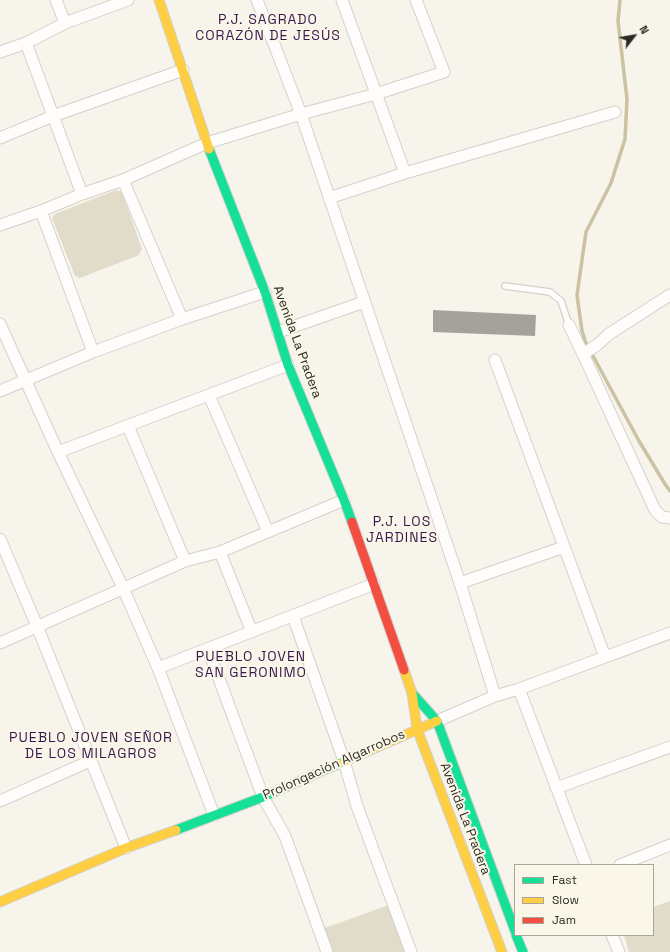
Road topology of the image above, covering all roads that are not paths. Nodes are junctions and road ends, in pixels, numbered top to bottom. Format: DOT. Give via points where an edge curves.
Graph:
graph roads {
  1 [pos="56,0"];
  2 [pos="128,0"];
  3 [pos="159,0"];
  4 [pos="257,0"];
  5 [pos="342,0"];
  6 [pos="416,0"];
  7 [pos="65,23"];
  8 [pos="26,44"];
  9 [pos="0,52"];
  10 [pos="183,70"];
  11 [pos="376,94"];
  12 [pos="615,112"];
  13 [pos="301,114"];
  14 [pos="53,116"];
  15 [pos="0,138"];
  16 [pos="207,143"];
  17 [pos="405,173"];
  18 [pos="123,180"];
  19 [pos="82,194"];
  20 [pos="329,198"];
  21 [pos="41,211"];
  22 [pos="0,225"];
  23 [pos="505,286"];
  24 [pos="265,292"];
  25 [pos="668,301"];
  26 [pos="364,302"];
  27 [pos="182,319"];
  28 [pos="0,324"];
  29 [pos="568,324"];
  30 [pos="278,332"];
  31 [pos="93,352"];
  32 [pos="588,352"];
  33 [pos="495,360"];
  34 [pos="288,365"];
  35 [pos="25,380"];
  36 [pos="0,391"];
  37 [pos="209,395"];
  38 [pos="128,426"];
  39 [pos="58,452"];
  40 [pos="344,500"];
  41 [pos="670,518"];
  42 [pos="268,532"];
  43 [pos="0,539"];
  44 [pos="564,547"];
  45 [pos="220,552"];
  46 [pos="185,561"];
  47 [pos="460,583"];
  48 [pos="374,584"];
  49 [pos="123,588"];
  50 [pos="294,616"];
  51 [pos="37,626"];
  52 [pos="252,632"];
  53 [pos="670,633"];
  54 [pos="0,643"];
  55 [pos="208,649"];
  56 [pos="605,657"];
  57 [pos="158,668"];
  58 [pos="519,689"];
  59 [pos="412,693"];
  60 [pos="494,696"];
  61 [pos="437,721"];
  62 [pos="417,729"];
  63 [pos="670,748"];
  64 [pos="90,761"];
  65 [pos="344,761"];
  66 [pos="556,788"];
  67 [pos="263,796"];
  68 [pos="1,797"];
  69 [pos="214,815"];
  70 [pos="670,845"];
  71 [pos="126,848"];
  72 [pos="586,864"];
  73 [pos="622,864"];
  74 [pos="0,902"];
  75 [pos="514,928"];
  76 [pos="516,936"];
  77 [pos="612,936"];
  78 [pos="327,952"];
  79 [pos="412,952"];
  80 [pos="502,952"];
  81 [pos="523,952"];
  82 [pos="619,952"];
  1 -- 7 [label="street"];
  2 -- 7 [label="street"];
  3 -- 10 [label="street, Avenida La Pradera"];
  4 -- 13 [label="street"];
  5 -- 11 [label="street"];
  6 -- 11 [label="street" via="444,72"];
  7 -- 8 [label="street"];
  8 -- 9 [label="street"];
  8 -- 14 [label="street"];
  10 -- 14 [label="street"];
  10 -- 16 [label="street, Avenida La Pradera"];
  11 -- 13 [label="street"];
  11 -- 17 [label="street"];
  12 -- 17 [label="street"];
  13 -- 16 [label="street"];
  13 -- 20 [label="street"];
  14 -- 15 [label="street"];
  14 -- 19 [label="street"];
  16 -- 18 [label="street"];
  16 -- 24 [label="street, Avenida La Pradera"];
  17 -- 20 [label="street"];
  18 -- 19 [label="street"];
  18 -- 27 [label="street"];
  19 -- 21 [label="street"];
  20 -- 26 [label="street"];
  21 -- 22 [label="street"];
  21 -- 31 [label="street"];
  23 -- 29 [label="lane" via="550,292 561,301"];
  24 -- 27 [label="street"];
  24 -- 30 [label="street, Avenida La Pradera"];
  25 -- 32 [label="street" via="609,334"];
  26 -- 30 [label="street"];
  26 -- 47 [label="street"];
  27 -- 31 [label="street"];
  28 -- 35 [label="street"];
  29 -- 32 [label="street"];
  30 -- 34 [label="street, Avenida La Pradera"];
  31 -- 35 [label="street"];
  32 -- 41 [label="street" via="655,510 662,517"];
  33 -- 44 [label="street"];
  34 -- 37 [label="street"];
  34 -- 40 [label="street, Avenida La Pradera"];
  35 -- 36 [label="street"];
  35 -- 39 [label="street"];
  37 -- 38 [label="street"];
  37 -- 42 [label="street"];
  38 -- 39 [label="street"];
  38 -- 46 [label="street"];
  39 -- 49 [label="street"];
  40 -- 42 [label="street"];
  40 -- 48 [label="street, Avenida La Pradera"];
  42 -- 45 [label="street"];
  43 -- 51 [label="street"];
  44 -- 47 [label="street"];
  44 -- 56 [label="street"];
  45 -- 46 [label="street"];
  45 -- 52 [label="street"];
  46 -- 49 [label="street"];
  47 -- 60 [label="street"];
  48 -- 50 [label="street"];
  48 -- 59 [label="street, Avenida La Pradera"];
  49 -- 51 [label="street"];
  49 -- 57 [label="street"];
  50 -- 52 [label="street"];
  50 -- 65 [label="street"];
  51 -- 54 [label="street"];
  51 -- 64 [label="street"];
  52 -- 55 [label="street"];
  53 -- 56 [label="street, Prolongación Algarrobos"];
  55 -- 57 [label="street"];
  55 -- 67 [label="street"];
  56 -- 58 [label="street, Prolongación Algarrobos"];
  57 -- 69 [label="street"];
  58 -- 60 [label="street, Prolongación Algarrobos"];
  58 -- 66 [label="street"];
  59 -- 61 [label="street, Avenida La Pradera"];
  59 -- 62 [label="street, Avenida La Pradera"];
  60 -- 61 [label="street, Prolongación Algarrobos"];
  61 -- 62 [label="street, Prolongación Algarrobos"];
  61 -- 75 [label="street, Avenida La Pradera"];
  62 -- 65 [label="street, Prolongación Algarrobos"];
  62 -- 80 [label="street, Avenida La Pradera"];
  63 -- 66 [label="street"];
  64 -- 68 [label="street"];
  64 -- 71 [label="street"];
  65 -- 67 [label="street, Prolongación Algarrobos"];
  65 -- 79 [label="street" via="356,806"];
  66 -- 72 [label="street"];
  67 -- 69 [label="street, Prolongación Algarrobos"];
  67 -- 78 [label="street" via="285,836"];
  69 -- 71 [label="street, Prolongación Algarrobos"];
  70 -- 73 [label="street"];
  71 -- 74 [label="street, Prolongación Algarrobos"];
  76 -- 81 [label="street"];
  77 -- 82 [label="street"];
}
